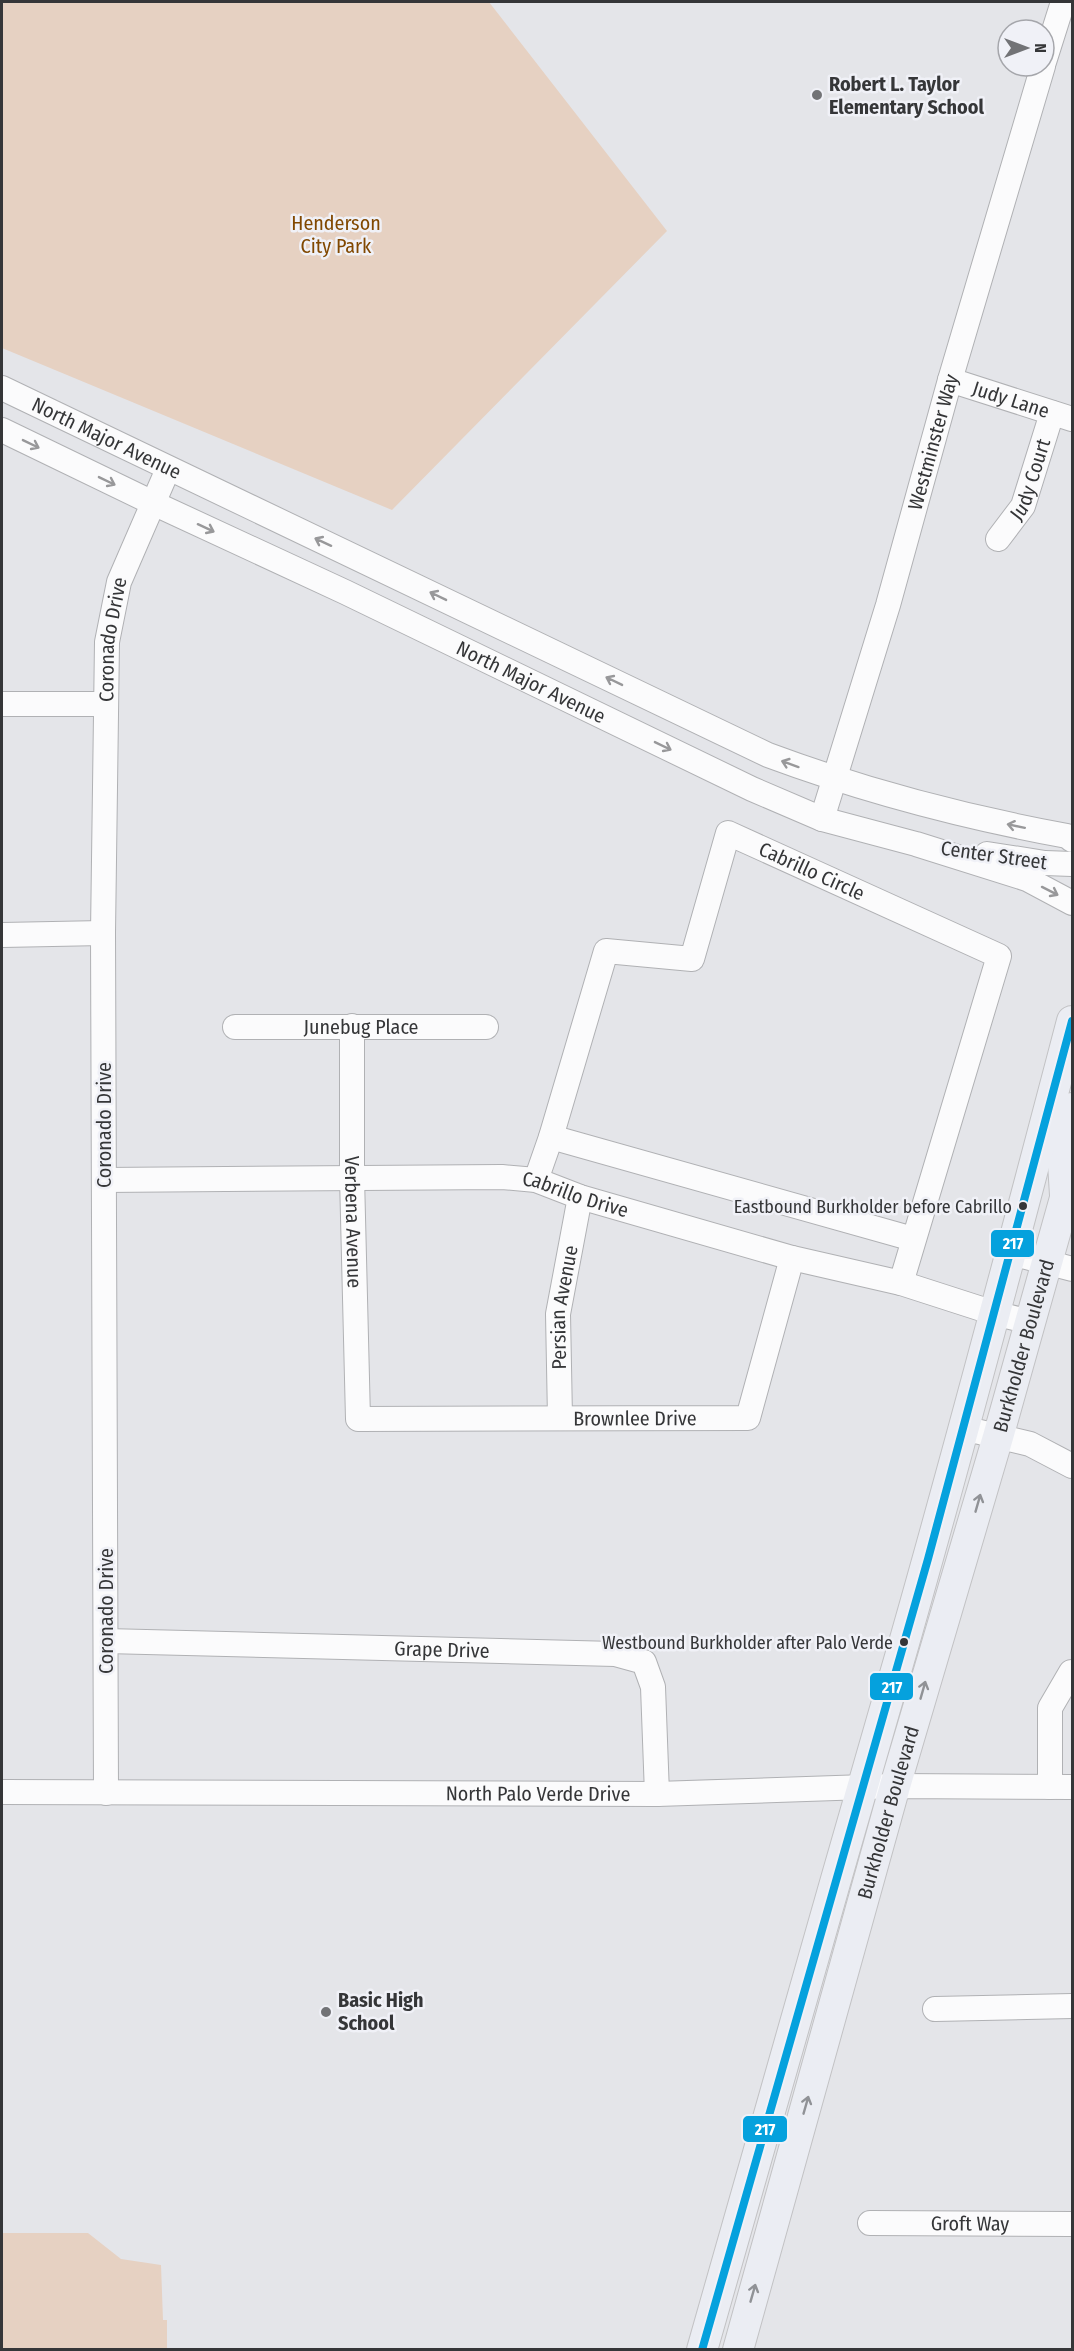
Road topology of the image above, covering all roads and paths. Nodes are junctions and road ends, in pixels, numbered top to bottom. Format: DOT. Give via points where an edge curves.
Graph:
graph roads {
  1 [pos="1063,2"];
  2 [pos="1056,24"];
  3 [pos="1039,78"];
  4 [pos="950,380"];
  5 [pos="2,388"];
  6 [pos="1062,416"];
  7 [pos="2,430"];
  8 [pos="168,469"];
  9 [pos="153,503"];
  10 [pos="998,539"];
  11 [pos="376,567"];
  12 [pos="355,597"];
  13 [pos="2,704"];
  14 [pos="106,704"];
  15 [pos="835,780"];
  16 [pos="822,819"];
  17 [pos="1070,837"];
  18 [pos="916,844"];
  19 [pos="1072,864"];
  20 [pos="1072,903"];
  21 [pos="103,933"];
  22 [pos="2,935"];
  23 [pos="1072,1021"];
  24 [pos="352,1026"];
  25 [pos="236,1027"];
  26 [pos="486,1027"];
  27 [pos="1072,1108"];
  28 [pos="551,1137"];
  29 [pos="352,1177"];
  30 [pos="104,1180"];
  31 [pos="536,1180"];
  32 [pos="1069,1185"];
  33 [pos="580,1197"];
  34 [pos="913,1239"];
  35 [pos="1011,1253"];
  36 [pos="792,1258"];
  37 [pos="1060,1266"];
  38 [pos="901,1283"];
  39 [pos="994,1313"];
  40 [pos="1030,1322"];
  41 [pos="560,1418"];
  42 [pos="358,1419"];
  43 [pos="963,1428"];
  44 [pos="998,1437"];
  45 [pos="1072,1466"];
  46 [pos="106,1641"];
  47 [pos="1071,1672"];
  48 [pos="895,1786"];
  49 [pos="1061,1787"];
  50 [pos="860,1789"];
  51 [pos="2,1792"];
  52 [pos="106,1793"];
  53 [pos="657,1794"];
  54 [pos="1072,2006"];
  55 [pos="935,2009"];
  56 [pos="870,2223"];
  57 [pos="1072,2224"];
  58 [pos="702,2349"];
  59 [pos="738,2349"];
  1 -- 2 [label="street, Westminster Way"];
  3 -- 4 [label="street, Westminster Way"];
  4 -- 6 [label="street, Judy Lane"];
  4 -- 15 [label="street, Westminster Way"];
  5 -- 8 [label="street, North Major Avenue"];
  6 -- 10 [label="street, Judy Court" via="1023,506"];
  7 -- 9 [label="street, North Major Avenue, one-way"];
  8 -- 9 [label="street, Coronado Drive"];
  11 -- 8 [label="street, North Major Avenue, one-way"];
  9 -- 12 [label="street, North Major Avenue, one-way"];
  9 -- 14 [label="street, Coronado Drive" via="119,582 106,642"];
  11 -- 12 [label="street"];
  15 -- 11 [label="street, North Major Avenue, one-way" via="768,755"];
  12 -- 16 [label="street, North Major Avenue, one-way"];
  13 -- 14 [label="street"];
  14 -- 21 [label="street, Coronado Drive"];
  15 -- 16 [label="street, Westminster Way"];
  17 -- 15 [label="street, North Major Avenue, one-way" via="930,807"];
  16 -- 18 [label="street, North Major Avenue"];
  18 -- 19 [label="street, Center Street"];
  18 -- 20 [label="street, North Major Avenue, one-way" via="1027,879"];
  21 -- 22 [label="street"];
  21 -- 30 [label="street, Coronado Drive"];
  23 -- 35 [label="main road, Burkholder Boulevard"];
  24 -- 25 [label="street, Junebug Place"];
  24 -- 26 [label="street, Junebug Place"];
  24 -- 29 [label="street, Verbena Avenue"];
  27 -- 32 [label="main road, Burkholder Boulevard" via="1062,1147"];
  28 -- 31 [label="street, Cabrillo Circle"];
  28 -- 34 [label="street"];
  28 -- 34 [label="street, Cabrillo Circle" via="606,951 692,959 728,833 999,956"];
  29 -- 30 [label="street, Cabrillo Drive"];
  29 -- 31 [label="street, Cabrillo Drive"];
  29 -- 42 [label="street, Verbena Avenue"];
  30 -- 46 [label="street, Coronado Drive"];
  31 -- 33 [label="street, Cabrillo Drive"];
  32 -- 37 [label="main road, Burkholder Boulevard"];
  33 -- 36 [label="street, Cabrillo Drive"];
  33 -- 41 [label="street, Persian Avenue" via="558,1314"];
  34 -- 38 [label="street, Cabrillo Circle"];
  35 -- 37 [label="street"];
  35 -- 39 [label="main road, Burkholder Boulevard"];
  36 -- 38 [label="street, Cabrillo Drive"];
  36 -- 41 [label="street, Brownlee Drive" via="748,1418"];
  37 -- 40 [label="main road, Burkholder Boulevard"];
  38 -- 39 [label="street, Cabrillo Drive"];
  39 -- 40 [label="street, Cabrillo Drive"];
  39 -- 43 [label="main road, Burkholder Boulevard"];
  40 -- 44 [label="main road, Burkholder Boulevard"];
  41 -- 42 [label="street, Brownlee Drive"];
  43 -- 44 [label="street"];
  43 -- 50 [label="main road, Burkholder Boulevard"];
  44 -- 45 [label="street" via="1030,1444"];
  48 -- 44 [label="main road, Burkholder Boulevard, one-way"];
  46 -- 52 [label="street, Coronado Drive"];
  46 -- 53 [label="street, Grape Drive" via="615,1654 634,1659 644,1662 653,1686"];
  47 -- 49 [label="street" via="1050,1708"];
  48 -- 49 [label="street, North Palo Verde Drive"];
  48 -- 50 [label="street, North Palo Verde Drive"];
  59 -- 48 [label="main road, Burkholder Boulevard, one-way"];
  50 -- 53 [label="street, North Palo Verde Drive"];
  50 -- 58 [label="main road, Burkholder Boulevard"];
  51 -- 52 [label="street, North Palo Verde Drive"];
  52 -- 53 [label="street, North Palo Verde Drive"];
  54 -- 55 [label="street"];
  56 -- 57 [label="street, Groft Way"];
}
